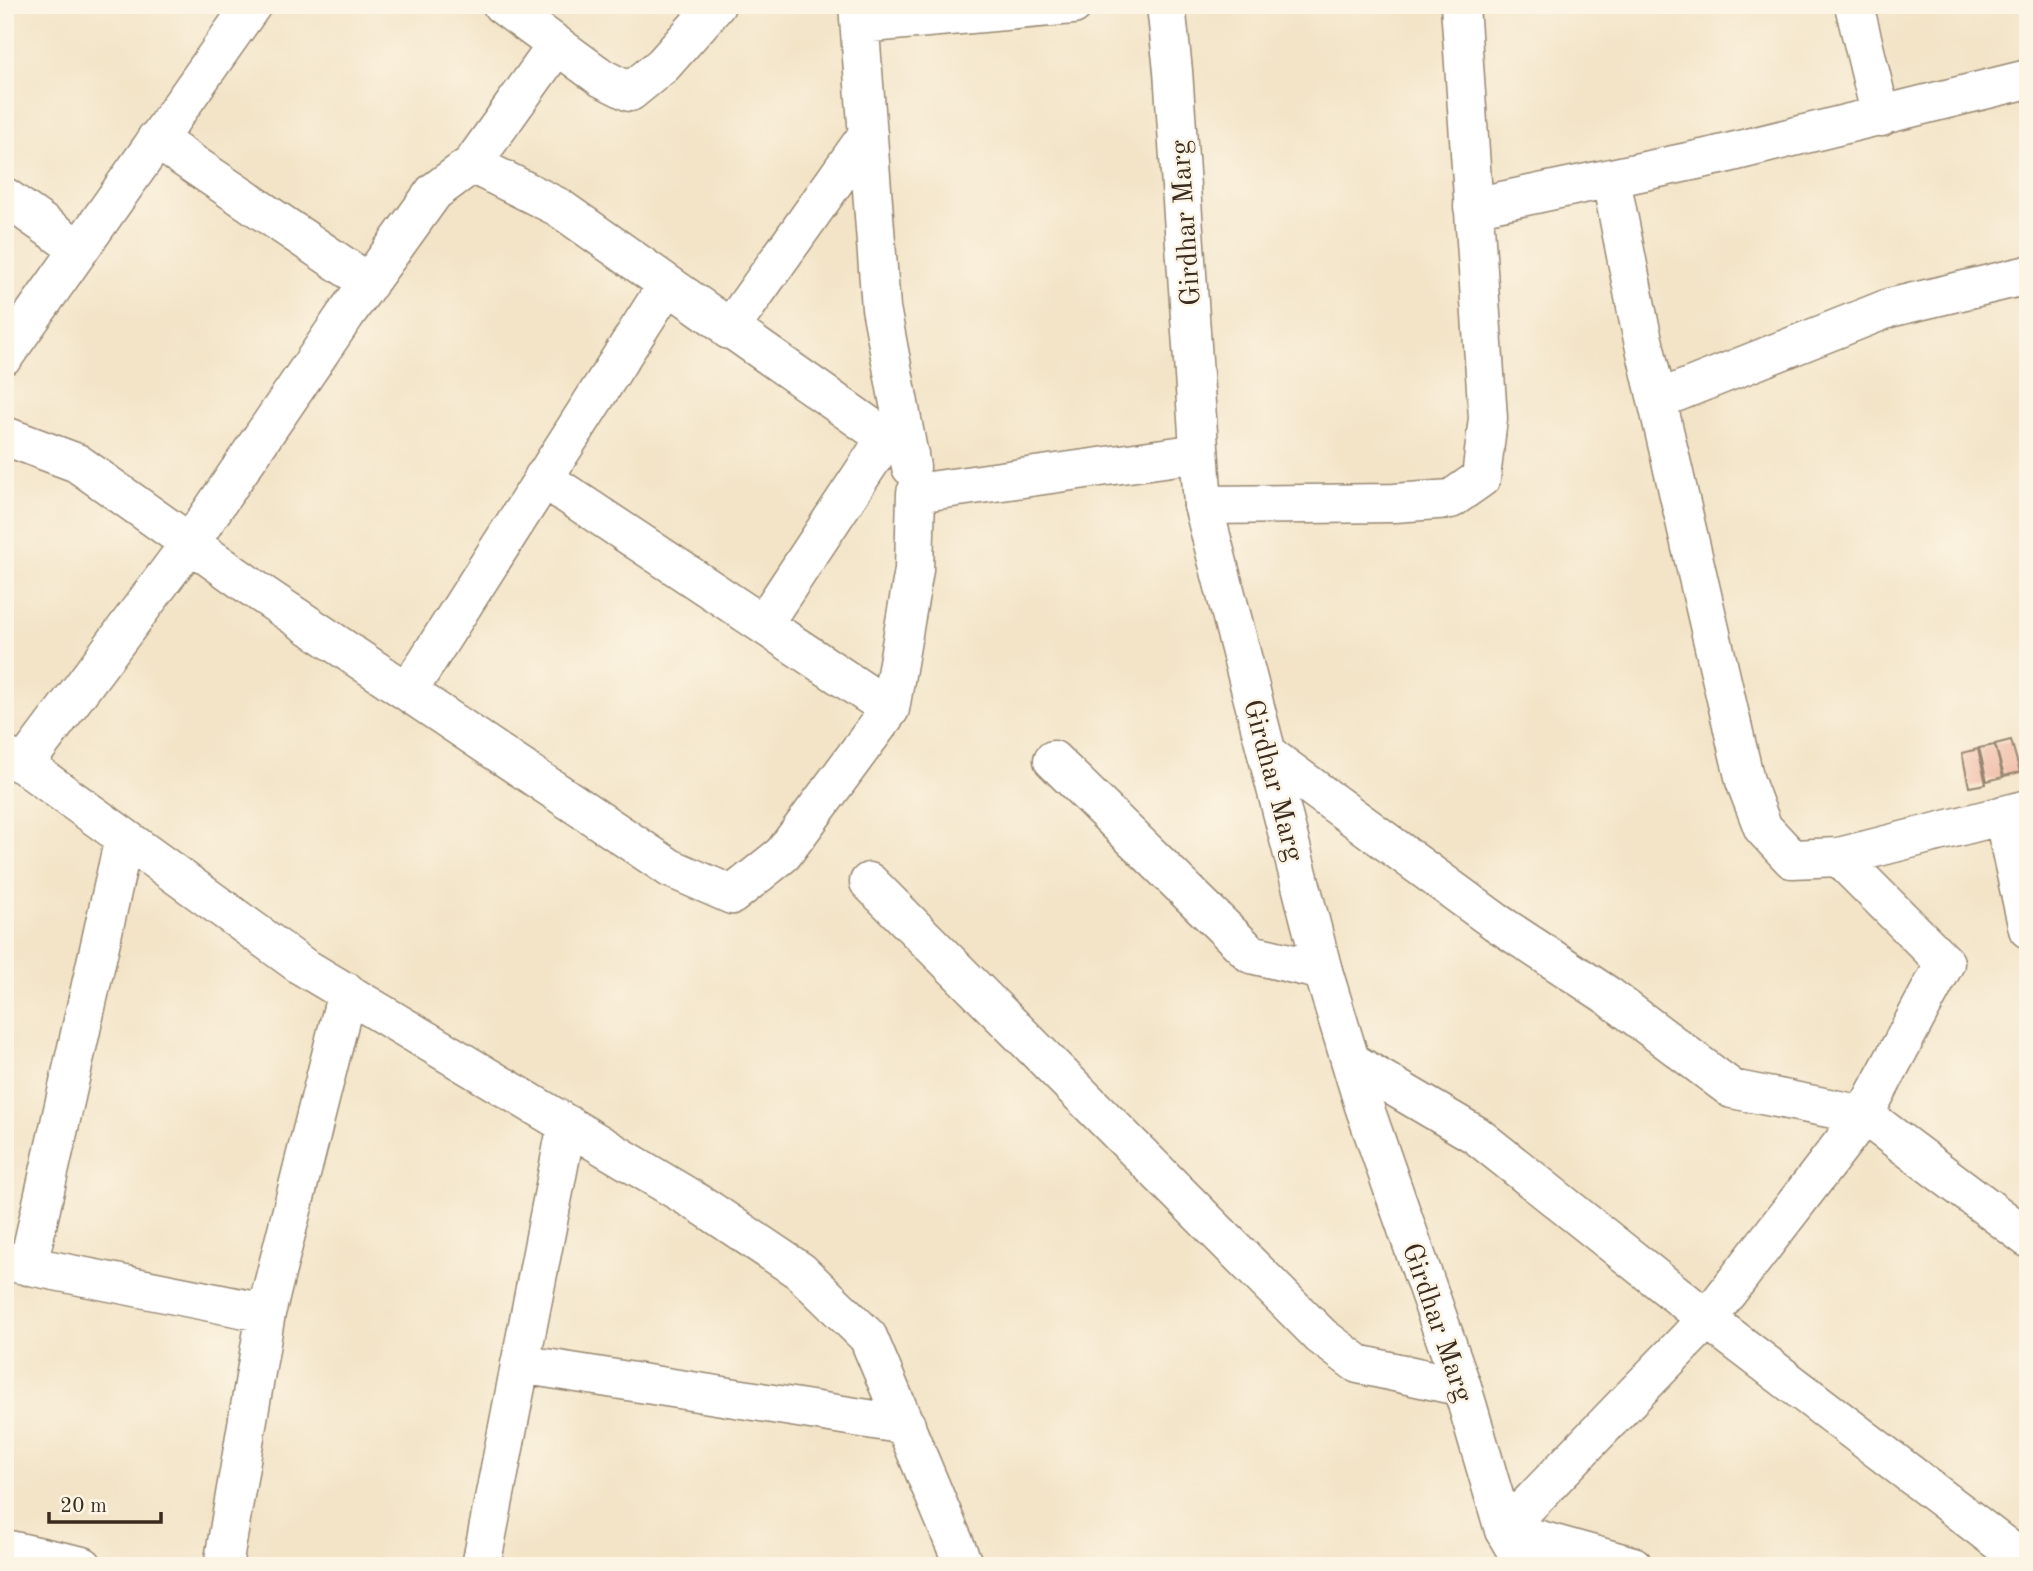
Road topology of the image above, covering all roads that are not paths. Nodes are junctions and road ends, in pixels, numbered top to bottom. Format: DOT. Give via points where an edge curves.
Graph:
graph roads {
  1 [pos="252,5"];
  2 [pos="502,5"];
  3 [pos="716,5"];
  4 [pos="1073,5"];
  5 [pos="1166,5"];
  6 [pos="1460,5"];
  7 [pos="1854,5"];
  8 [pos="859,15"];
  9 [pos="557,45"];
  10 [pos="2028,79"];
  11 [pos="1881,117"];
  12 [pos="869,134"];
  13 [pos="156,139"];
  14 [pos="472,164"];
  15 [pos="1611,178"];
  16 [pos="5,197"];
  17 [pos="1473,207"];
  18 [pos="79,250"];
  19 [pos="2028,275"];
  20 [pos="369,283"];
  21 [pos="667,285"];
  22 [pos="729,330"];
  23 [pos="5,355"];
  24 [pos="1657,400"];
  25 [pos="5,436"];
  26 [pos="897,446"];
  27 [pos="1199,453"];
  28 [pos="544,478"];
  29 [pos="916,493"];
  30 [pos="1203,505"];
  31 [pos="190,543"];
  32 [pos="763,624"];
  33 [pos="408,691"];
  34 [pos="890,709"];
  35 [pos="1268,754"];
  36 [pos="14,760"];
  37 [pos="1053,760"];
  38 [pos="2015,812"];
  39 [pos="124,838"];
  40 [pos="1839,858"];
  41 [pos="869,882"];
  42 [pos="2028,929"];
  43 [pos="1323,971"];
  44 [pos="347,992"];
  45 [pos="1352,1062"];
  46 [pos="1864,1115"];
  47 [pos="567,1124"];
  48 [pos="2028,1238"];
  49 [pos="17,1264"];
  50 [pos="266,1313"];
  51 [pos="1707,1318"];
  52 [pos="520,1364"];
  53 [pos="1462,1387"];
  54 [pos="905,1425"];
  55 [pos="1502,1548"];
  56 [pos="5,1549"];
  57 [pos="2028,1564"];
  58 [pos="83,1566"];
  59 [pos="223,1566"];
  60 [pos="481,1566"];
  61 [pos="964,1566"];
  62 [pos="1525,1566"];
  63 [pos="1633,1566"];
  1 -- 13 [label="street"];
  2 -- 9 [label="street"];
  3 -- 9 [label="street" via="663,65 630,92"];
  4 -- 8 [label="street"];
  5 -- 27 [label="street, Girdhar Marg"];
  6 -- 17 [label="street"];
  7 -- 11 [label="street"];
  8 -- 12 [label="street"];
  9 -- 14 [label="street"];
  10 -- 11 [label="street"];
  11 -- 15 [label="street"];
  12 -- 22 [label="street"];
  12 -- 26 [label="street" via="881,308"];
  13 -- 18 [label="street"];
  13 -- 20 [label="street"];
  14 -- 20 [label="street" via="434,192"];
  14 -- 21 [label="street" via="558,207"];
  15 -- 17 [label="street"];
  15 -- 24 [label="street"];
  16 -- 18 [label="street"];
  17 -- 30 [label="street" via="1488,418 1481,478 1451,499"];
  18 -- 23 [label="street"];
  19 -- 24 [label="street" via="1889,308"];
  20 -- 31 [label="street"];
  21 -- 22 [label="street"];
  21 -- 28 [label="street"];
  22 -- 26 [label="street"];
  24 -- 40 [label="street" via="1745,781 1763,828 1792,859"];
  25 -- 31 [label="street" via="77,463"];
  26 -- 29 [label="street"];
  26 -- 32 [label="street"];
  27 -- 29 [label="street"];
  27 -- 30 [label="street, Girdhar Marg"];
  28 -- 32 [label="street"];
  28 -- 33 [label="street"];
  29 -- 34 [label="street" via="914,570"];
  30 -- 35 [label="street, Girdhar Marg"];
  31 -- 33 [label="street"];
  31 -- 36 [label="street"];
  32 -- 34 [label="street"];
  33 -- 34 [label="street" via="670,868 732,895 783,854"];
  35 -- 43 [label="street, Girdhar Marg"];
  35 -- 46 [label="street" via="1731,1089"];
  36 -- 39 [label="street"];
  37 -- 43 [label="street" via="1251,954"];
  38 -- 40 [label="street"];
  38 -- 42 [label="street"];
  39 -- 44 [label="street" via="302,966"];
  39 -- 49 [label="street"];
  40 -- 46 [label="street" via="1945,963"];
  41 -- 53 [label="street" via="1321,1336 1358,1364"];
  43 -- 45 [label="street, Girdhar Marg"];
  44 -- 47 [label="street"];
  44 -- 50 [label="street"];
  45 -- 51 [label="street" via="1476,1135"];
  45 -- 53 [label="street, Girdhar Marg"];
  46 -- 48 [label="street"];
  46 -- 51 [label="street"];
  47 -- 52 [label="street"];
  47 -- 54 [label="street" via="800,1271 868,1337"];
  49 -- 50 [label="street"];
  50 -- 59 [label="street"];
  51 -- 55 [label="street"];
  51 -- 57 [label="street"];
  52 -- 54 [label="street"];
  52 -- 60 [label="street"];
  53 -- 55 [label="street, Girdhar Marg"];
  54 -- 61 [label="street"];
  55 -- 62 [label="street, Girdhar Marg"];
  55 -- 63 [label="street"];
  56 -- 58 [label="street"];
}
